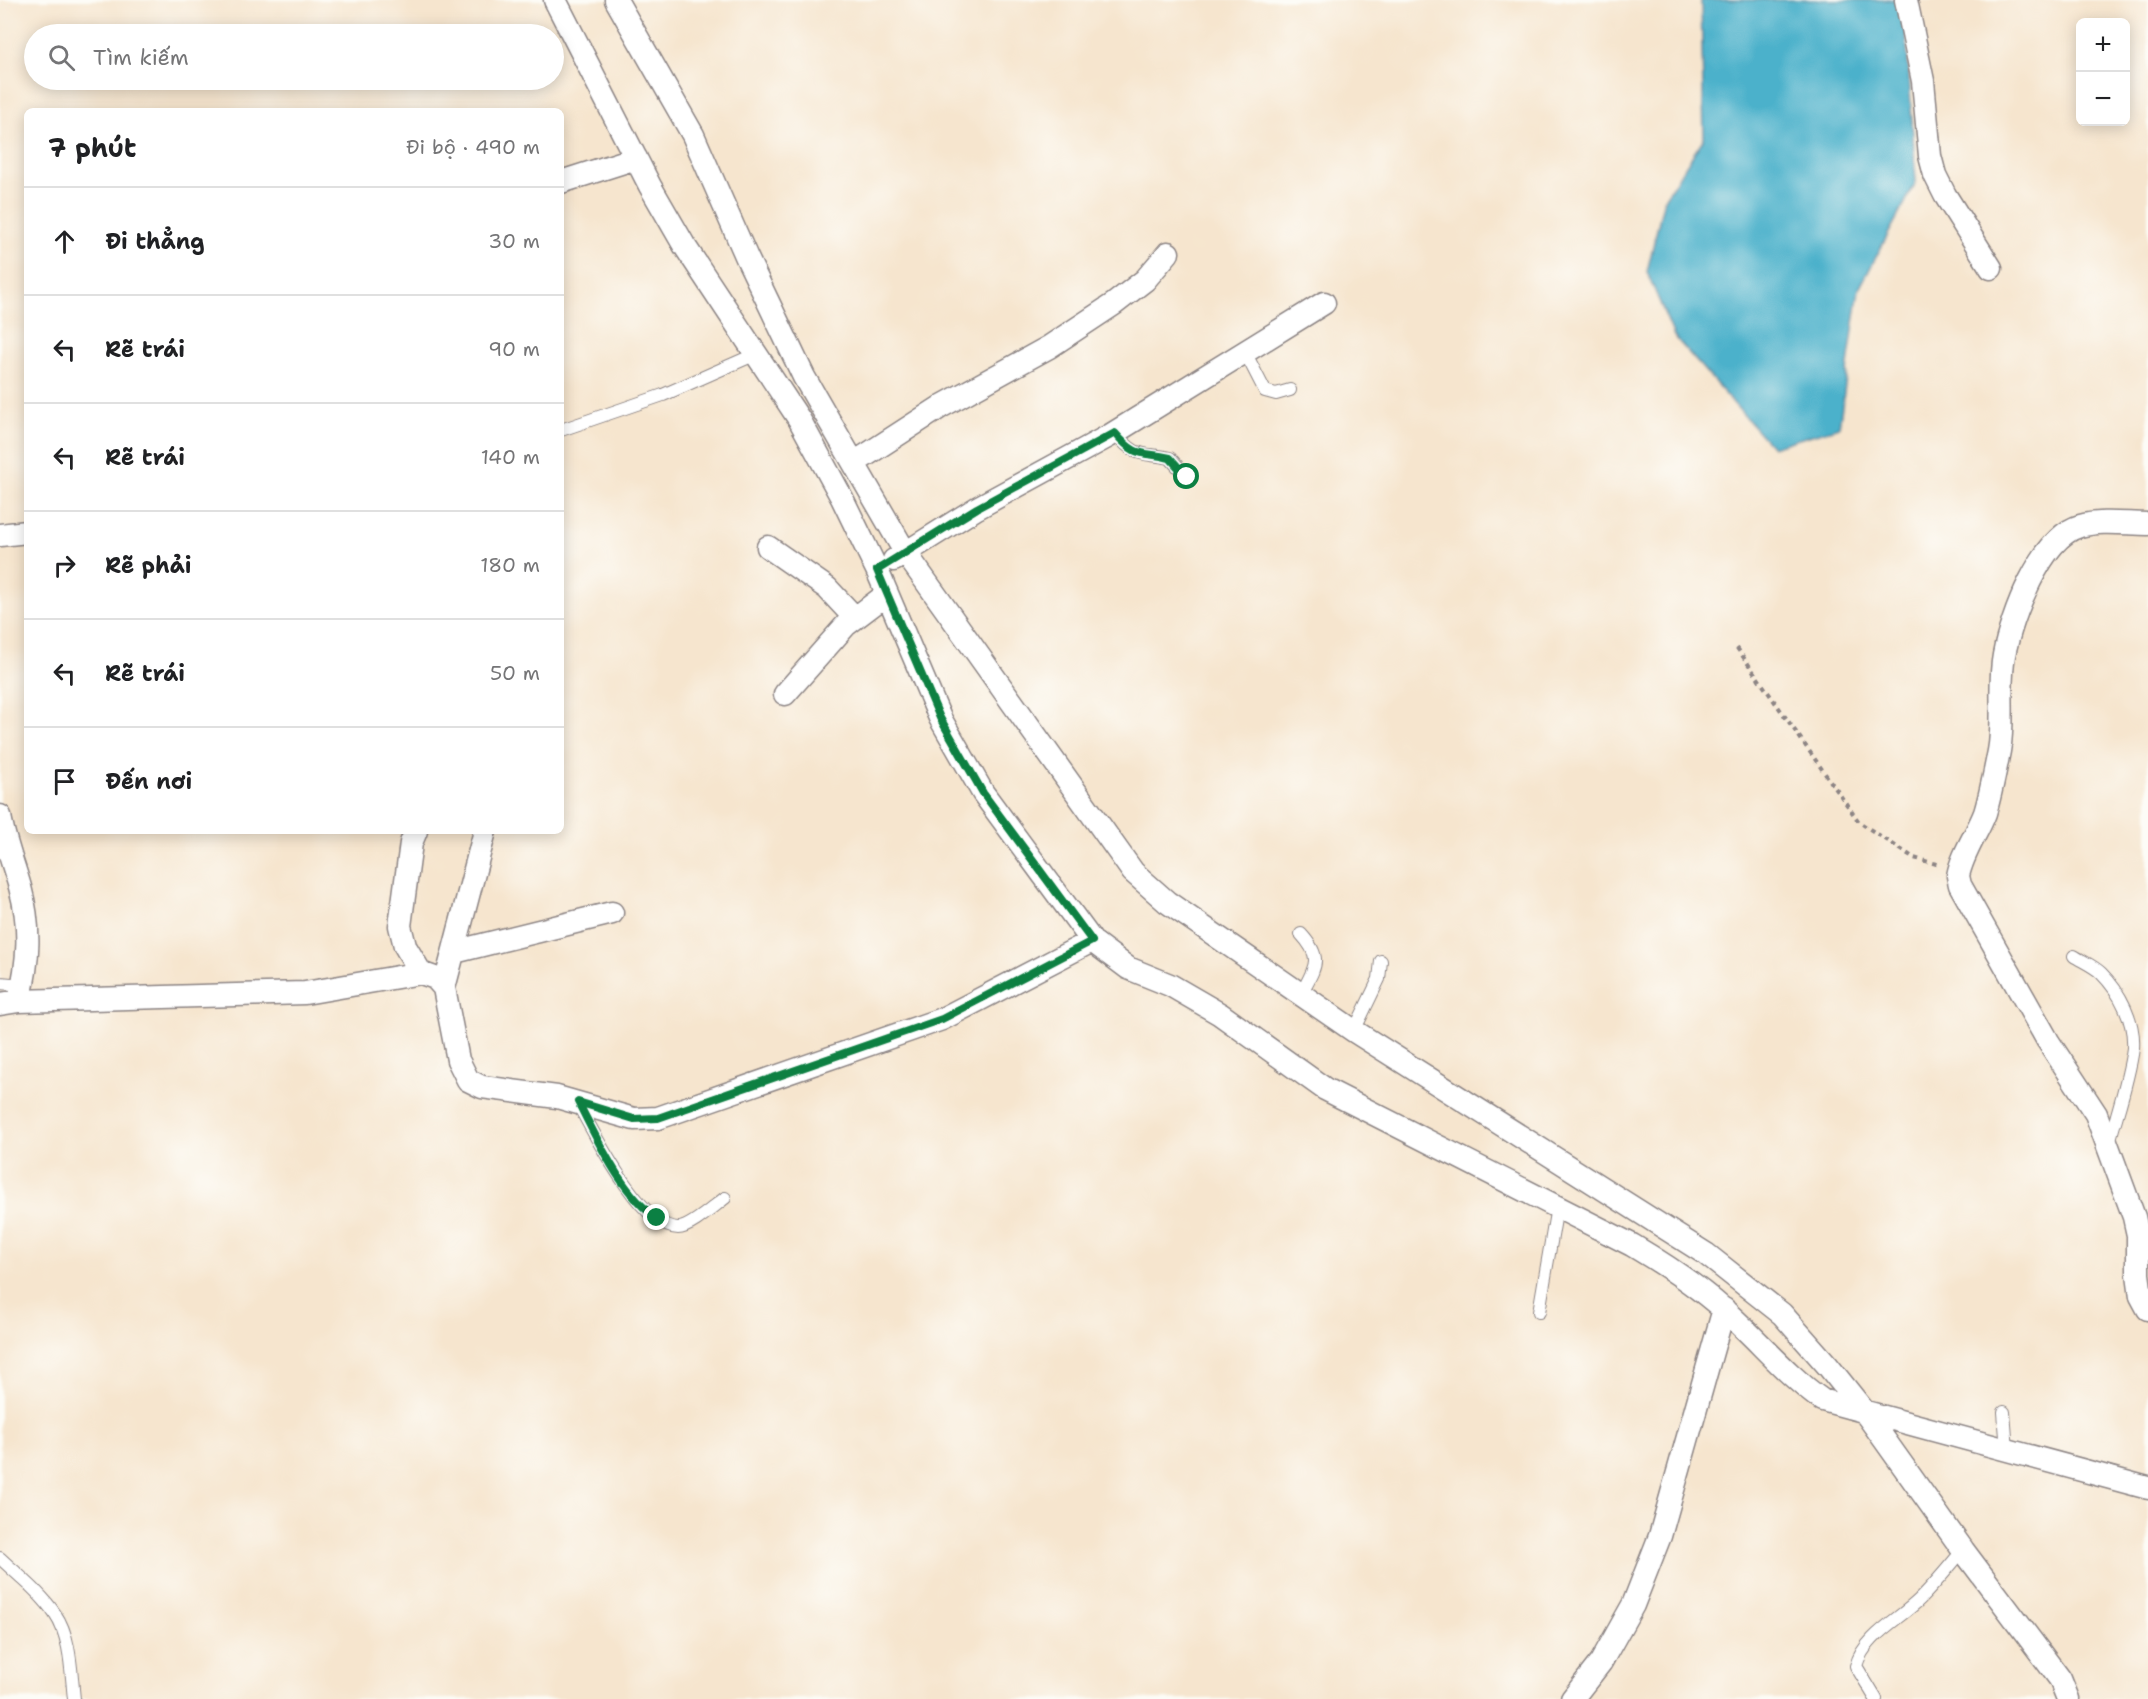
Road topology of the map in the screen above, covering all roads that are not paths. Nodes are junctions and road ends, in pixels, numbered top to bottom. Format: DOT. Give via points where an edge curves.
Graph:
graph roads {
  1 [pos="555,0"];
  2 [pos="616,0"];
  3 [pos="1906,0"];
  4 [pos="636,158"];
  5 [pos="564,181"];
  6 [pos="1168,253"];
  7 [pos="1991,268"];
  8 [pos="1324,303"];
  9 [pos="1245,352"];
  10 [pos="756,354"];
  11 [pos="1290,390"];
  12 [pos="564,429"];
  13 [pos="1115,433"];
  14 [pos="854,464"];
  15 [pos="1187,477"];
  16 [pos="2148,524"];
  17 [pos="24,532"];
  18 [pos="0,535"];
  19 [pos="768,547"];
  20 [pos="892,561"];
  21 [pos="887,594"];
  22 [pos="855,618"];
  23 [pos="785,694"];
  24 [pos="0,816"];
  25 [pos="415,834"];
  26 [pos="484,834"];
  27 [pos="612,913"];
  28 [pos="1301,934"];
  29 [pos="1092,941"];
  30 [pos="454,952"];
  31 [pos="2074,956"];
  32 [pos="1381,961"];
  33 [pos="421,973"];
  34 [pos="0,983"];
  35 [pos="444,988"];
  36 [pos="1301,994"];
  37 [pos="14,996"];
  38 [pos="1354,1031"];
  39 [pos="578,1102"];
  40 [pos="2108,1147"];
  41 [pos="724,1198"];
  42 [pos="1557,1207"];
  43 [pos="1724,1309"];
  44 [pos="2148,1309"];
  45 [pos="1539,1312"];
  46 [pos="1856,1409"];
  47 [pos="2004,1412"];
  48 [pos="2007,1450"];
  49 [pos="2148,1488"];
  50 [pos="1963,1550"];
  51 [pos="0,1558"];
  52 [pos="74,1699"];
  53 [pos="1572,1699"];
  54 [pos="1876,1699"];
  55 [pos="2068,1699"];
  1 -- 4 [label="street"];
  2 -- 14 [label="street" via="693,135 804,377"];
  3 -- 7 [label="street" via="1923,81 1935,175"];
  4 -- 5 [label="street"];
  4 -- 10 [label="street" via="684,245"];
  6 -- 14 [label="street" via="1145,280 1114,304 1049,347 942,406"];
  8 -- 9 [label="street"];
  9 -- 11 [label="lane" via="1265,391 1276,394"];
  9 -- 13 [label="street"];
  10 -- 12 [label="lane" via="663,395"];
  10 -- 20 [label="street" via="799,419 842,498"];
  13 -- 15 [label="lane" via="1137,454 1170,458"];
  13 -- 20 [label="street" via="977,508"];
  14 -- 20 [label="street"];
  16 -- 40 [label="street" via="2078,527 2064,534 2038,564 2004,654 2000,745 1991,789 1958,876 2048,1041 2096,1114"];
  17 -- 18 [label="street"];
  19 -- 22 [label="street" via="827,588"];
  20 -- 21 [label="street"];
  20 -- 36 [label="street" via="1133,872 1167,902"];
  21 -- 22 [label="street"];
  21 -- 29 [label="street" via="940,718 983,793"];
  22 -- 23 [label="street"];
  24 -- 37 [label="street" via="21,888 28,932 27,969"];
  25 -- 33 [label="street" via="400,926 405,946"];
  26 -- 30 [label="street"];
  27 -- 30 [label="street"];
  28 -- 36 [label="lane" via="1313,948 1315,961"];
  29 -- 39 [label="street" via="942,1019 658,1118 634,1119"];
  29 -- 42 [label="street" via="1128,968 1170,985 1220,1014 1325,1089"];
  30 -- 35 [label="street"];
  31 -- 40 [label="lane" via="2101,972 2124,1004 2133,1035"];
  32 -- 38 [label="lane" via="1379,979"];
  33 -- 35 [label="street" via="435,978"];
  33 -- 37 [label="street" via="305,993"];
  34 -- 37 [label="lane"];
  35 -- 39 [label="street" via="458,1060 468,1080 482,1087"];
  36 -- 38 [label="street"];
  38 -- 46 [label="street" via="1706,1254 1782,1314 1828,1366"];
  39 -- 41 [label="lane" via="633,1195 662,1222 679,1228"];
  40 -- 44 [label="street" via="2134,1217 2141,1296"];
  42 -- 43 [label="street" via="1677,1271"];
  42 -- 45 [label="lane"];
  43 -- 46 [label="street" via="1804,1387 1822,1400"];
  43 -- 53 [label="street" via="1660,1536 1633,1605 1601,1662"];
  46 -- 48 [label="street"];
  46 -- 50 [label="street"];
  47 -- 48 [label="lane"];
  48 -- 49 [label="street"];
  50 -- 54 [label="lane" via="1919,1600 1871,1642 1858,1661 1856,1666"];
  50 -- 55 [label="street" via="2060,1679"];
  51 -- 52 [label="lane" via="57,1616 67,1642"];
}
